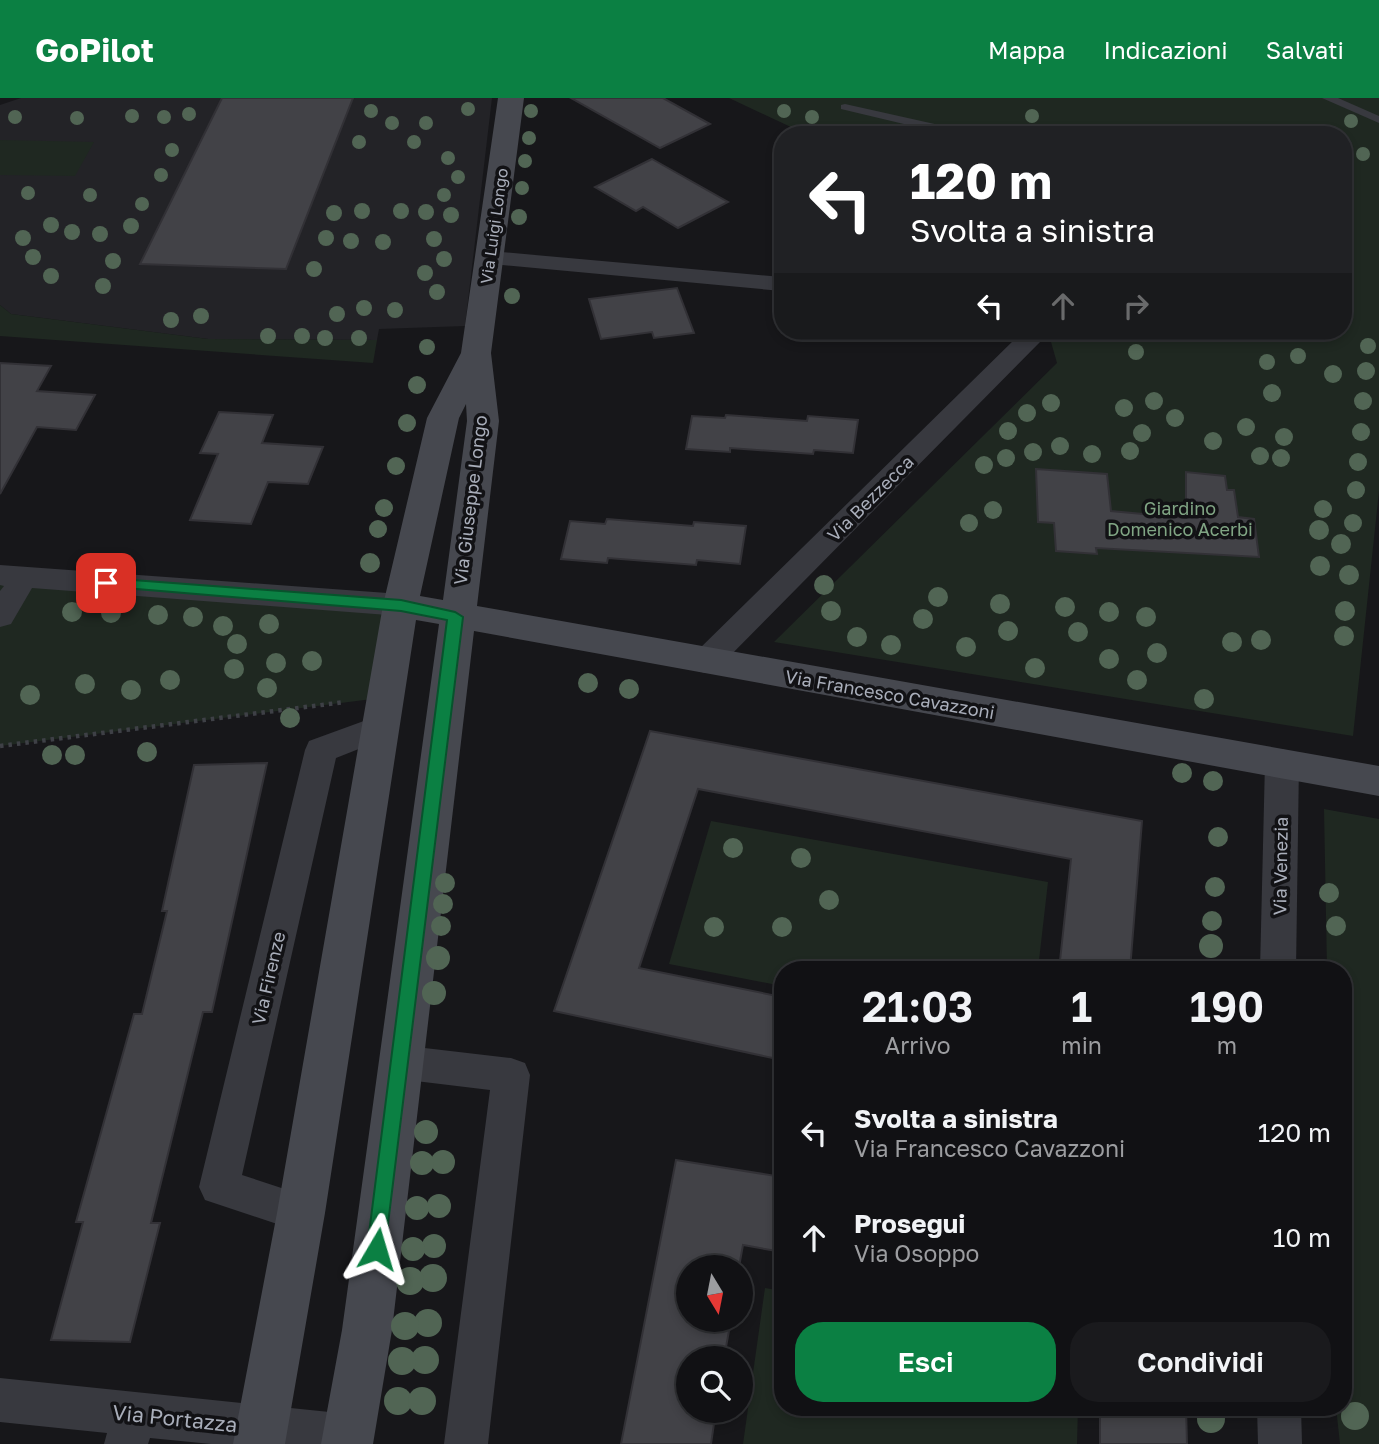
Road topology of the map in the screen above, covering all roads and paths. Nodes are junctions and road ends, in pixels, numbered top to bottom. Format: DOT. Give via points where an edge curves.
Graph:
graph roads {
  1 [pos="511,98"];
  2 [pos="1328,98"];
  3 [pos="845,107"];
  4 [pos="1379,120"];
  5 [pos="927,126"];
  6 [pos="490,258"];
  7 [pos="774,283"];
  8 [pos="1029,340"];
  9 [pos="476,353"];
  10 [pos="12,576"];
  11 [pos="401,606"];
  12 [pos="0,616"];
  13 [pos="455,617"];
  14 [pos="705,662"];
  15 [pos="370,713"];
  16 [pos="0,746"];
  17 [pos="1282,762"];
  18 [pos="1379,781"];
  19 [pos="1278,961"];
  20 [pos="399,1062"];
  21 [pos="301,1213"];
  22 [pos="0,1400"];
  23 [pos="1279,1416"];
  24 [pos="131,1429"];
  25 [pos="261,1436"];
  26 [pos="348,1440"];
  27 [pos="466,1444"];
  28 [pos="1280,1444"];
  1 -- 6 [label="street, Via Luigi Longo"];
  2 -- 4 [label="lane"];
  3 -- 5 [label="lane"];
  6 -- 7 [label="street"];
  6 -- 9 [label="street, Via Luigi Longo"];
  8 -- 14 [label="street, Via Bezzecca"];
  9 -- 11 [label="street, Via Giuseppe Longo" via="443,418"];
  9 -- 13 [label="street, Via Giuseppe Longo" via="483,421"];
  10 -- 11 [label="street"];
  10 -- 12 [label="street"];
  11 -- 13 [label="street, Via Francesco Cavazzoni"];
  11 -- 15 [label="street"];
  13 -- 14 [label="street, Via Francesco Cavazzoni"];
  13 -- 20 [label="street"];
  14 -- 17 [label="street, Via Francesco Cavazzoni"];
  15 -- 16 [label="path"];
  15 -- 21 [label="street"];
  15 -- 21 [label="street, Via Firenze" via="321,750 219,1187"];
  17 -- 18 [label="street, Via Francesco Cavazzoni"];
  17 -- 19 [label="street, Via Venezia"];
  20 -- 26 [label="street" via="367,1330"];
  20 -- 27 [label="street" via="510,1075"];
  21 -- 25 [label="street"];
  22 -- 24 [label="street, Via Portazza"];
  23 -- 28 [label="street"];
  24 -- 25 [label="street, Via Portazza"];
  25 -- 26 [label="street, Via Portazza"];
}
